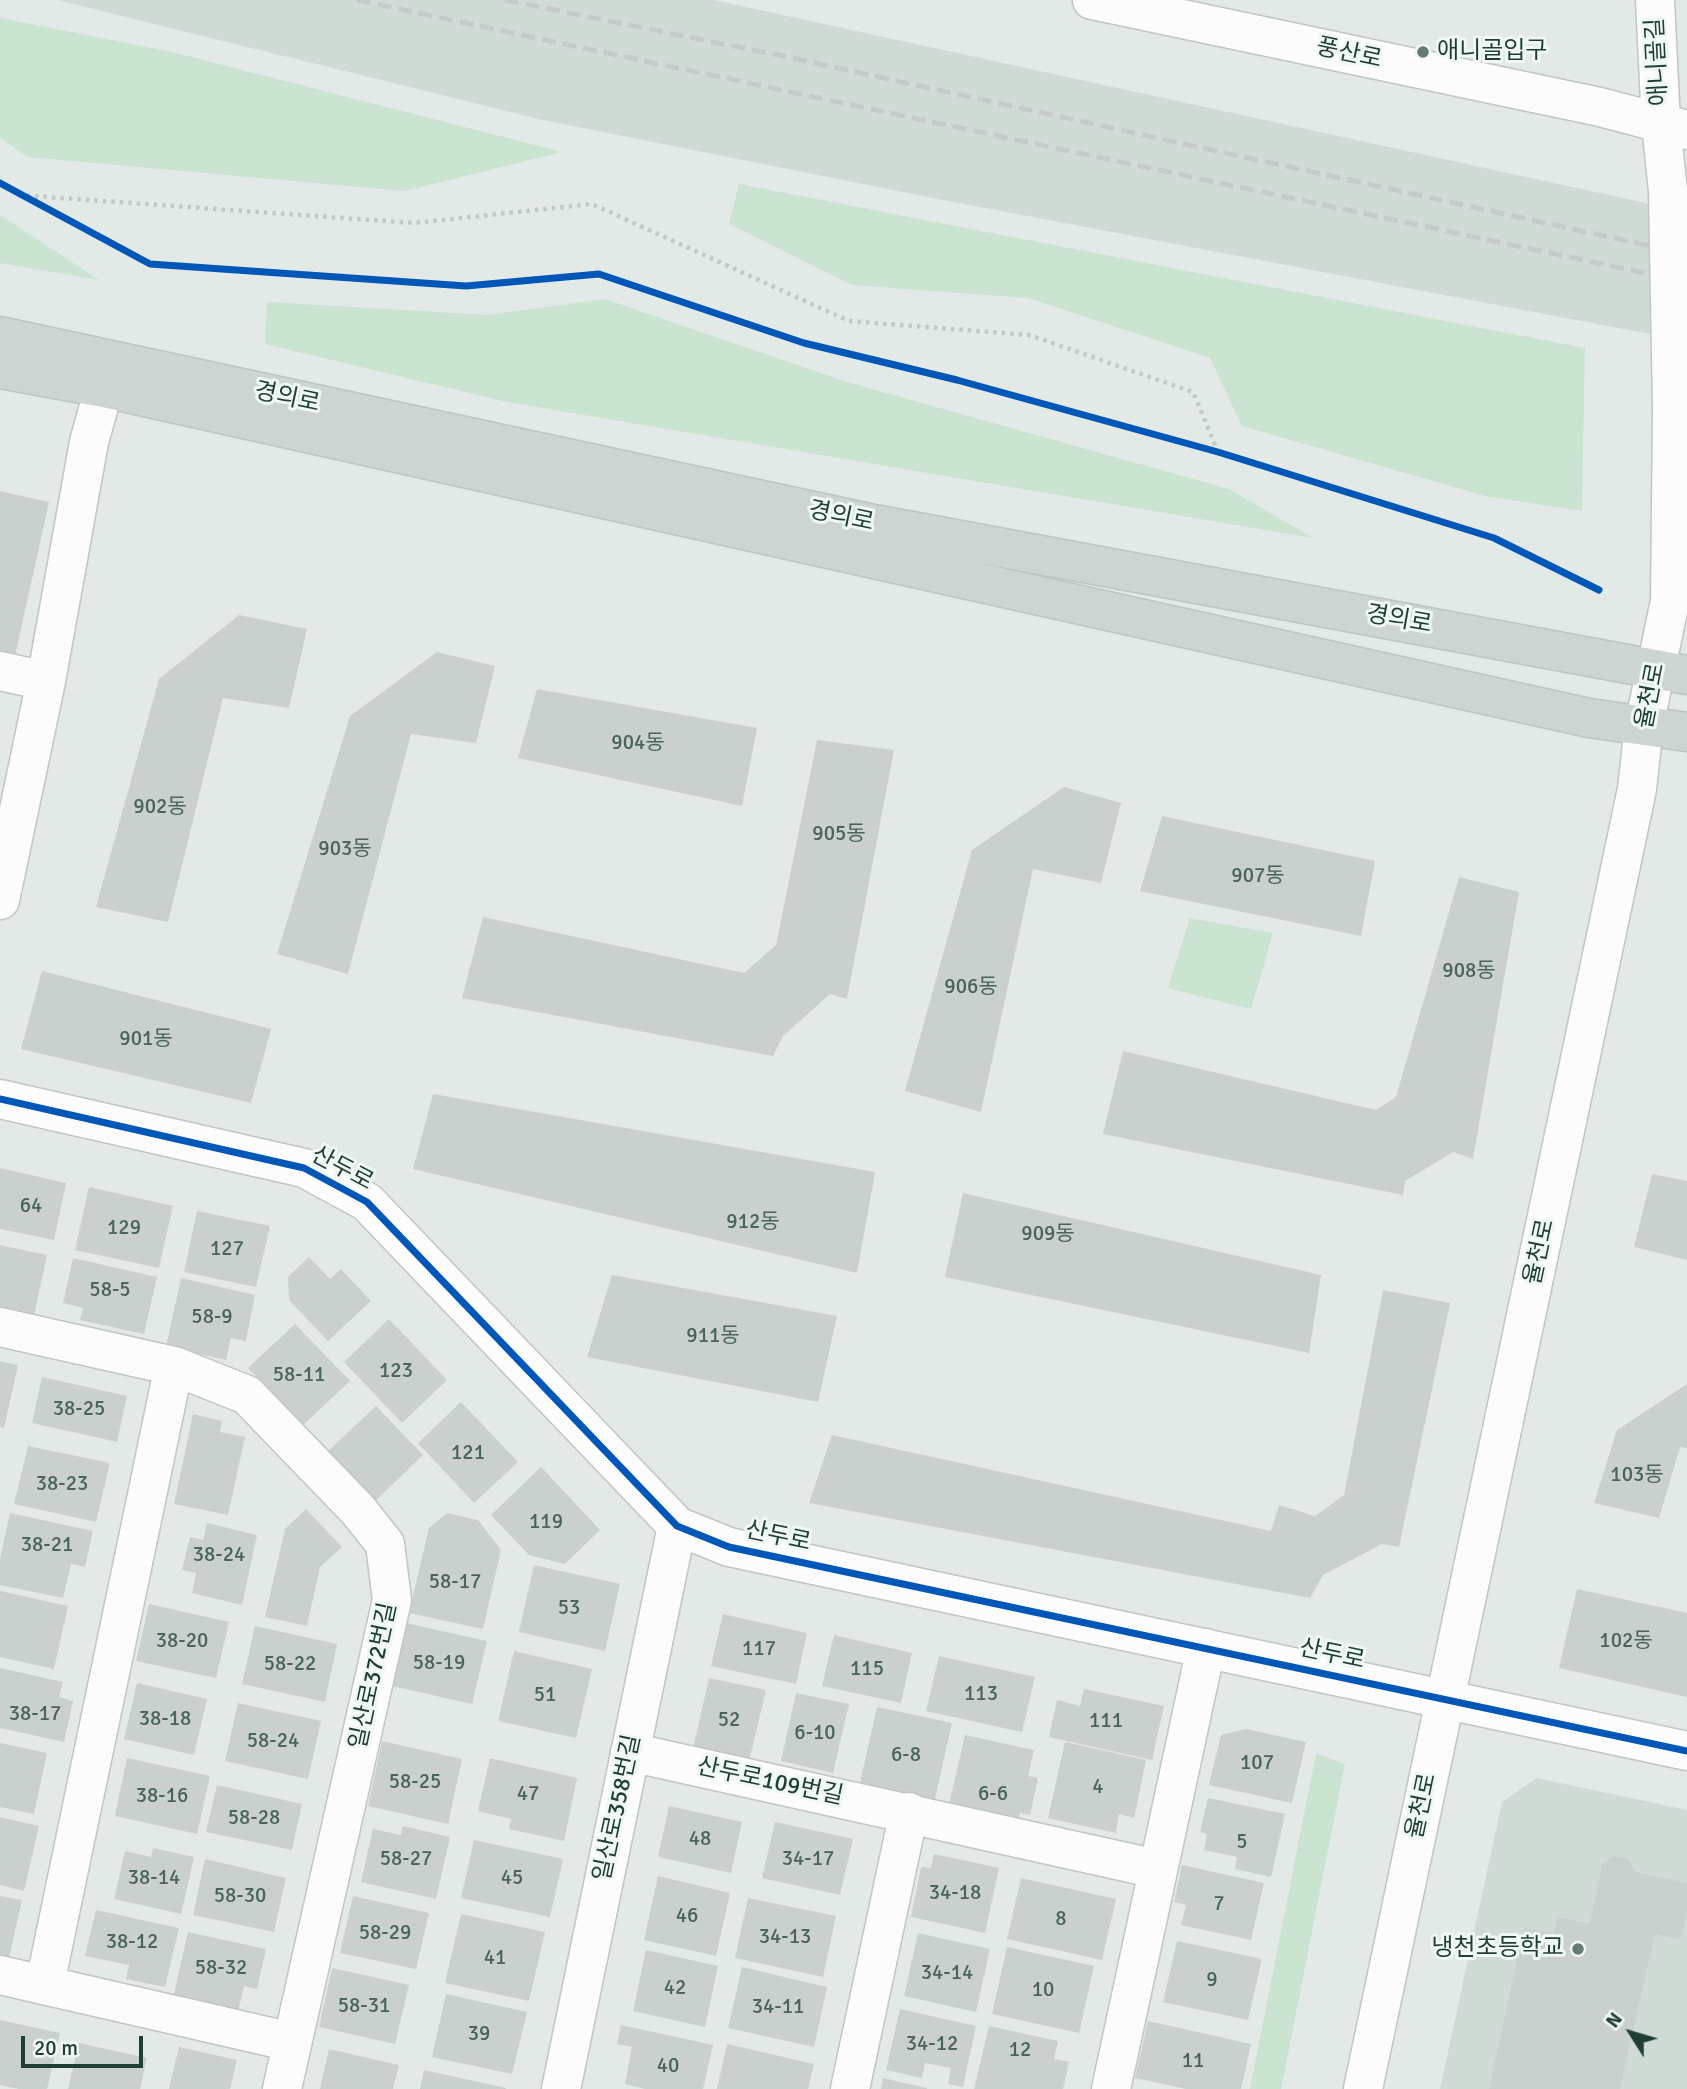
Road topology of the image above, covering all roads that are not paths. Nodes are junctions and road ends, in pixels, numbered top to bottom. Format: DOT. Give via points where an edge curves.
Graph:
graph roads {
  1 [pos="1092,0"];
  2 [pos="1655,0"];
  3 [pos="1674,127"];
  4 [pos="0,336"];
  5 [pos="0,369"];
  6 [pos="104,387"];
  7 [pos="0,671"];
  8 [pos="1671,672"];
  9 [pos="46,681"];
  10 [pos="1644,726"];
  11 [pos="1687,732"];
  12 [pos="2,882"];
  13 [pos="0,1099"];
  14 [pos="0,1327"];
  15 [pos="174,1366"];
  16 [pos="677,1527"];
  17 [pos="1206,1648"];
  18 [pos="1446,1702"];
  19 [pos="1687,1751"];
  20 [pos="630,1752"];
  21 [pos="909,1812"];
  22 [pos="1157,1868"];
  23 [pos="0,1975"];
  24 [pos="45,1984"];
  25 [pos="292,2042"];
  26 [pos="282,2089"];
  27 [pos="561,2089"];
  28 [pos="850,2089"];
  29 [pos="1111,2089"];
  30 [pos="1363,2089"];
  1 -- 3 [label="street, 풍산로" via="1600,107"];
  2 -- 3 [label="street, 애니골길"];
  3 -- 8 [label="street, 율천로, bridge" via="1668,191"];
  4 -- 8 [label="main road, 경의로" via="874,524"];
  5 -- 6 [label="main road, 경의로"];
  6 -- 9 [label="street" via="89,442"];
  6 -- 10 [label="main road, 경의로" via="1589,718"];
  7 -- 9 [label="street"];
  8 -- 10 [label="street, 율천로"];
  9 -- 12 [label="street"];
  10 -- 11 [label="main road, 경의로"];
  10 -- 18 [label="street, 율천로" via="1637,789"];
  13 -- 16 [label="street, 산두로" via="304,1168 367,1202"];
  14 -- 15 [label="street, 일산로372번길"];
  15 -- 24 [label="street"];
  15 -- 25 [label="street, 일산로372번길" via="247,1395 385,1544 392,1600"];
  16 -- 17 [label="street, 산두로" via="729,1547"];
  16 -- 20 [label="street, 일산로358번길"];
  17 -- 18 [label="street, 산두로"];
  17 -- 22 [label="street"];
  18 -- 19 [label="street, 산두로"];
  18 -- 30 [label="street, 율천로"];
  20 -- 21 [label="street, 산두로109번길"];
  20 -- 27 [label="street, 일산로358번길"];
  21 -- 22 [label="street, 산두로109번길"];
  21 -- 28 [label="street"];
  22 -- 29 [label="street"];
  23 -- 24 [label="street"];
  24 -- 25 [label="street"];
  25 -- 26 [label="street, 일산로372번길"];
}
